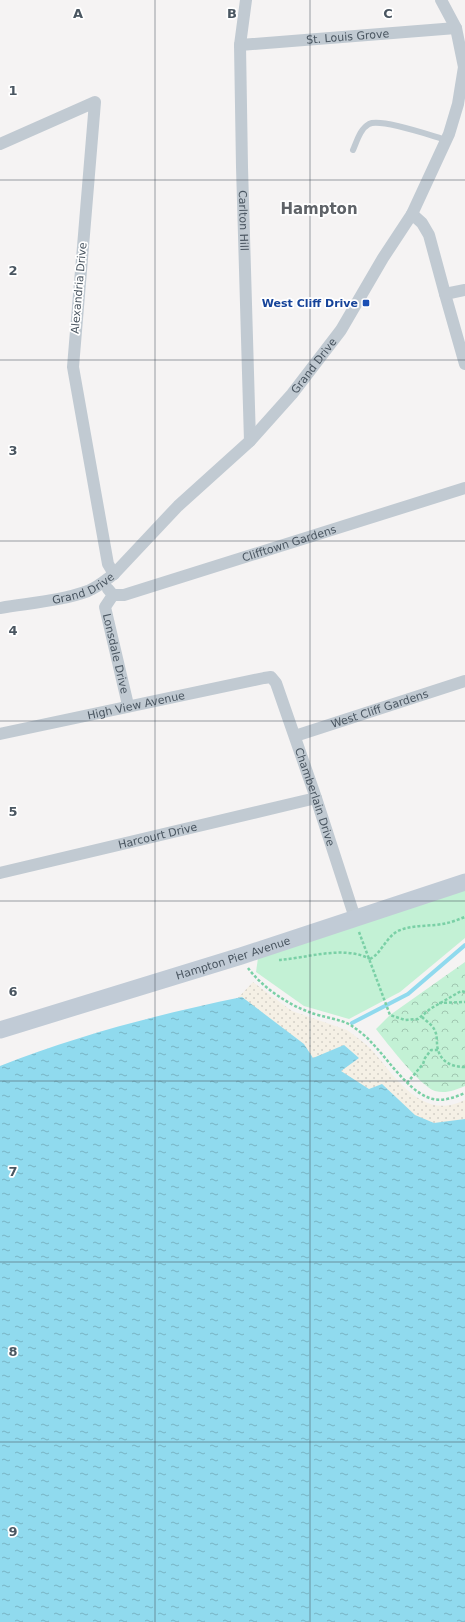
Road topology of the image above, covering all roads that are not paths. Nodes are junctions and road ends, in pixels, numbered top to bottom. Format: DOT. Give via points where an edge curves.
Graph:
graph roads {
  1 [pos="246,0"];
  2 [pos="441,0"];
  3 [pos="456,28"];
  4 [pos="240,45"];
  5 [pos="462,104"];
  6 [pos="446,140"];
  7 [pos="0,144"];
  8 [pos="353,150"];
  9 [pos="412,214"];
  10 [pos="465,290"];
  11 [pos="444,294"];
  12 [pos="465,364"];
  13 [pos="250,441"];
  14 [pos="465,488"];
  15 [pos="114,574"];
  16 [pos="103,583"];
  17 [pos="113,594"];
  18 [pos="0,608"];
  19 [pos="271,678"];
  20 [pos="465,681"];
  21 [pos="128,706"];
  22 [pos="0,734"];
  23 [pos="295,736"];
  24 [pos="316,798"];
  25 [pos="0,873"];
  26 [pos="465,882"];
  27 [pos="355,918"];
  28 [pos="0,1030"];
  1 -- 4 [label="street, Carlton Hill"];
  2 -- 3 [label="street, Grand Drive"];
  3 -- 4 [label="street, St. Louis Grove"];
  3 -- 5 [label="street, Grand Drive" via="464,66"];
  4 -- 13 [label="street, Carlton Hill"];
  5 -- 6 [label="street, Grand Drive"];
  6 -- 8 [label="lane" via="387,123 372,123 362,129"];
  6 -- 9 [label="street, Grand Drive"];
  7 -- 15 [label="street, Alexandria Drive" via="95,102 73,367 108,564"];
  9 -- 11 [label="street" via="422,223 429,235"];
  9 -- 13 [label="street, Grand Drive" via="341,330 292,394"];
  10 -- 11 [label="street"];
  11 -- 12 [label="street"];
  13 -- 15 [label="street, Grand Drive" via="178,506"];
  14 -- 17 [label="street, Clifftown Gardens" via="124,595"];
  15 -- 16 [label="street, Grand Drive"];
  16 -- 17 [label="street"];
  16 -- 18 [label="street, Grand Drive" via="88,591 66,597"];
  17 -- 21 [label="street, Lonsdale Drive" via="105,607"];
  19 -- 21 [label="street, High View Avenue"];
  19 -- 23 [label="street, Chamberlain Drive" via="276,683"];
  20 -- 23 [label="street, West Cliff Gardens"];
  21 -- 22 [label="street, High View Avenue"];
  23 -- 24 [label="street, Chamberlain Drive"];
  24 -- 25 [label="street, Harcourt Drive"];
  24 -- 27 [label="street, Chamberlain Drive"];
  26 -- 27 [label="street, Hampton Pier Avenue"];
  27 -- 28 [label="street, Hampton Pier Avenue"];
}
